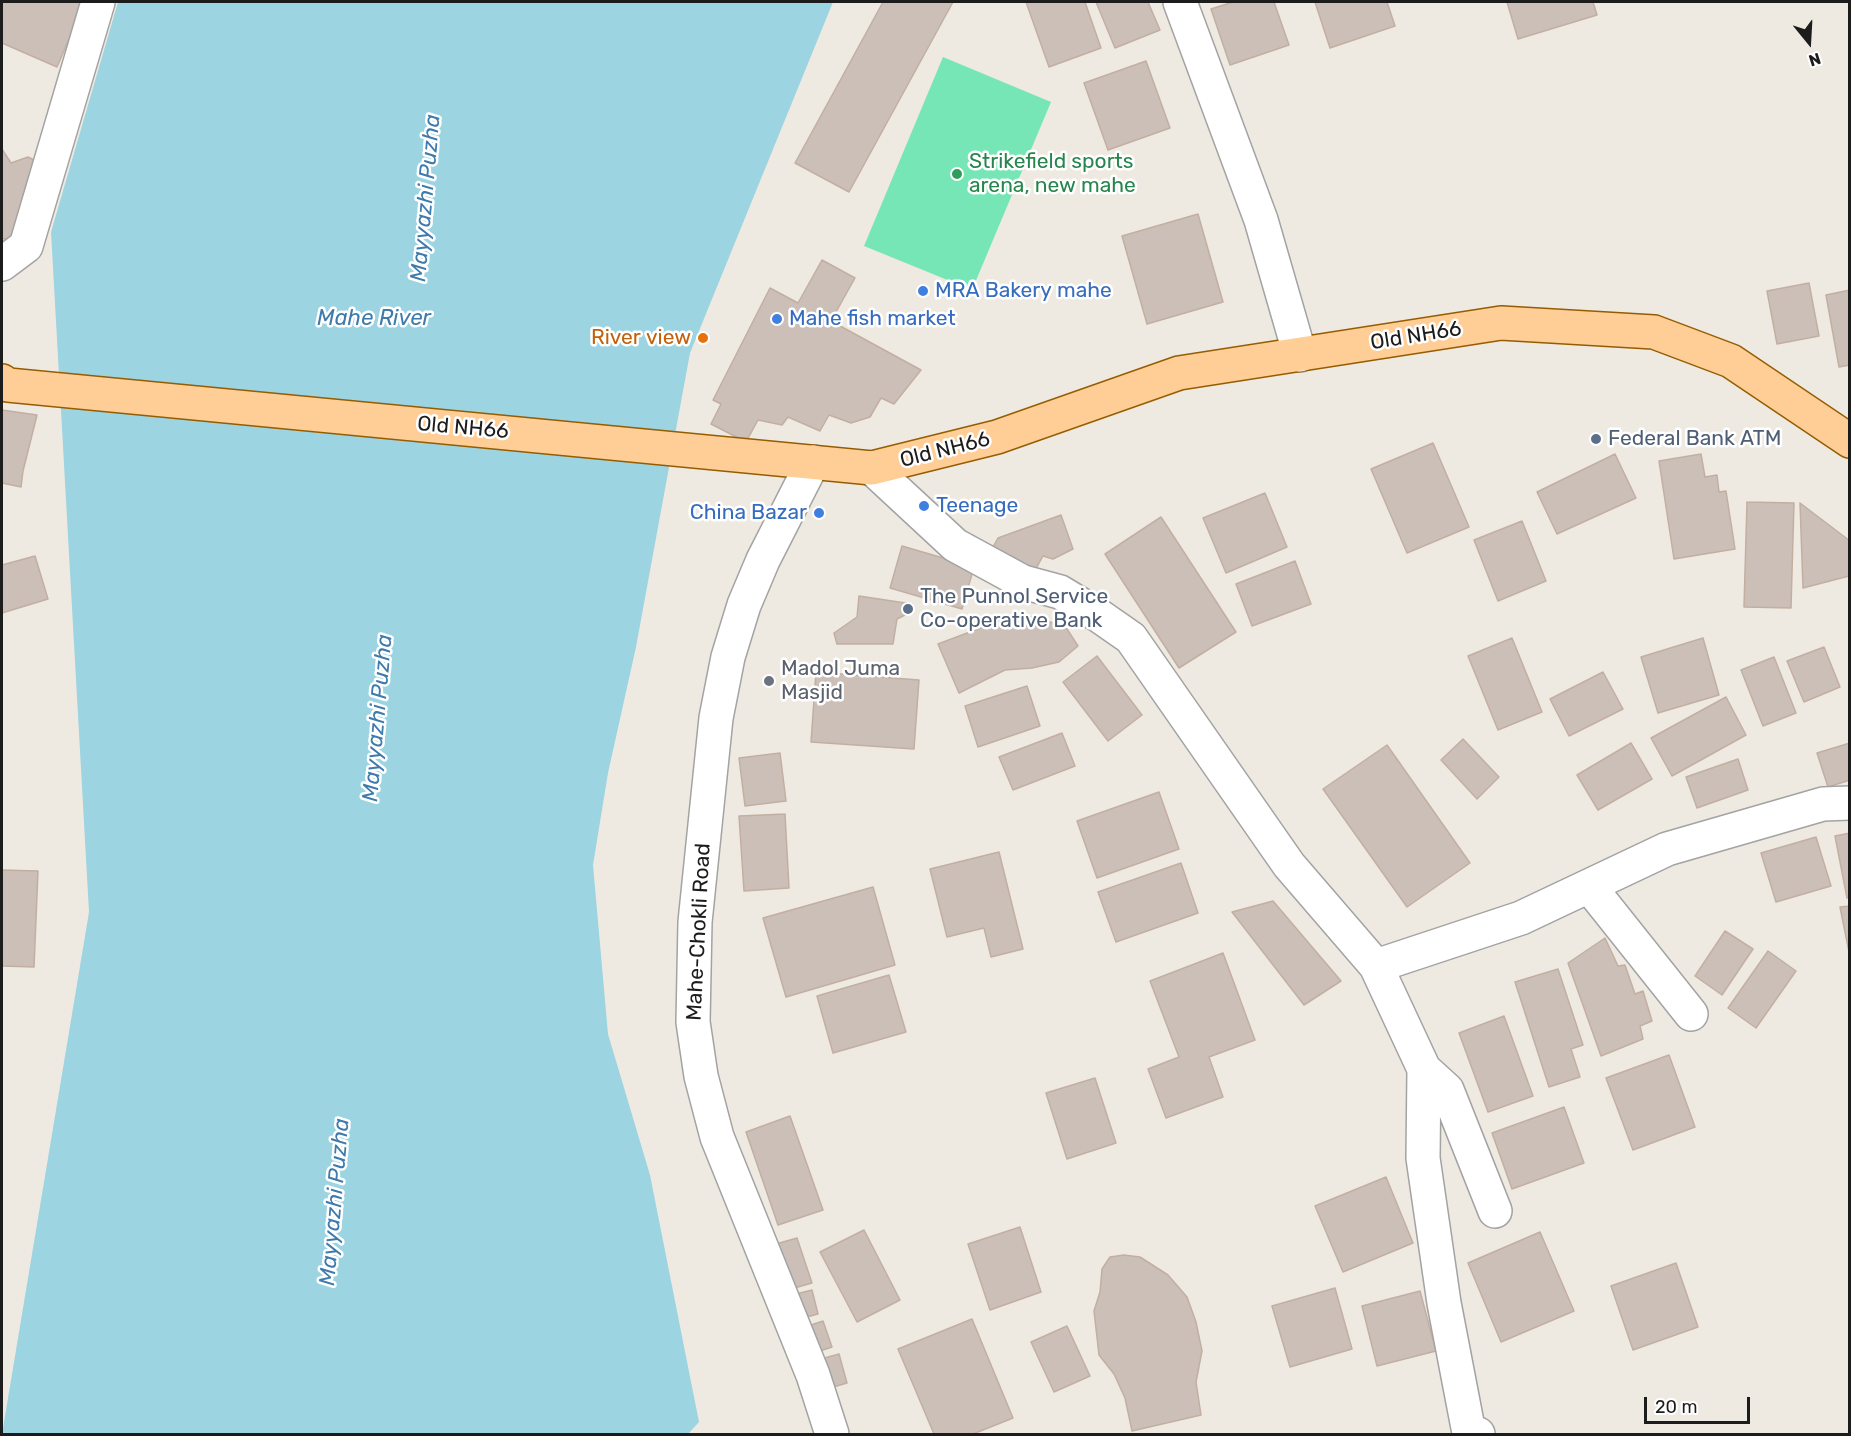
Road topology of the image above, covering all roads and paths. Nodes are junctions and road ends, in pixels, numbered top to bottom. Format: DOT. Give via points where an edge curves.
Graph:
graph roads {
  1 [pos="98,2"];
  2 [pos="1180,2"];
  3 [pos="2,264"];
  4 [pos="1300,355"];
  5 [pos="5,383"];
  6 [pos="1850,441"];
  7 [pos="813,462"];
  8 [pos="872,468"];
  9 [pos="1850,803"];
  10 [pos="1589,886"];
  11 [pos="1376,966"];
  12 [pos="1692,1014"];
  13 [pos="1424,1069"];
  14 [pos="1495,1211"];
  15 [pos="832,1434"];
  16 [pos="1472,1434"];
  1 -- 3 [label="street" via="26,246"];
  2 -- 4 [label="street" via="1260,220"];
  4 -- 6 [label="main road, Old NH66" via="1502,323 1654,332 1731,361"];
  4 -- 8 [label="main road, Old NH66" via="1179,373 998,437"];
  5 -- 7 [label="main road, Old NH66"];
  7 -- 8 [label="main road, Old NH66"];
  7 -- 15 [label="street, Mahe-Chokli Road" via="763,560 728,657 716,718 695,922 693,1022 701,1076 717,1137 813,1375"];
  8 -- 11 [label="street" via="955,545 1023,582 1060,592 1131,638 1289,865"];
  9 -- 10 [label="street" via="1823,804 1667,849"];
  10 -- 11 [label="street" via="1521,918"];
  10 -- 12 [label="street"];
  11 -- 13 [label="street"];
  13 -- 14 [label="street" via="1447,1090"];
  13 -- 16 [label="street" via="1423,1158 1444,1304"];
}
